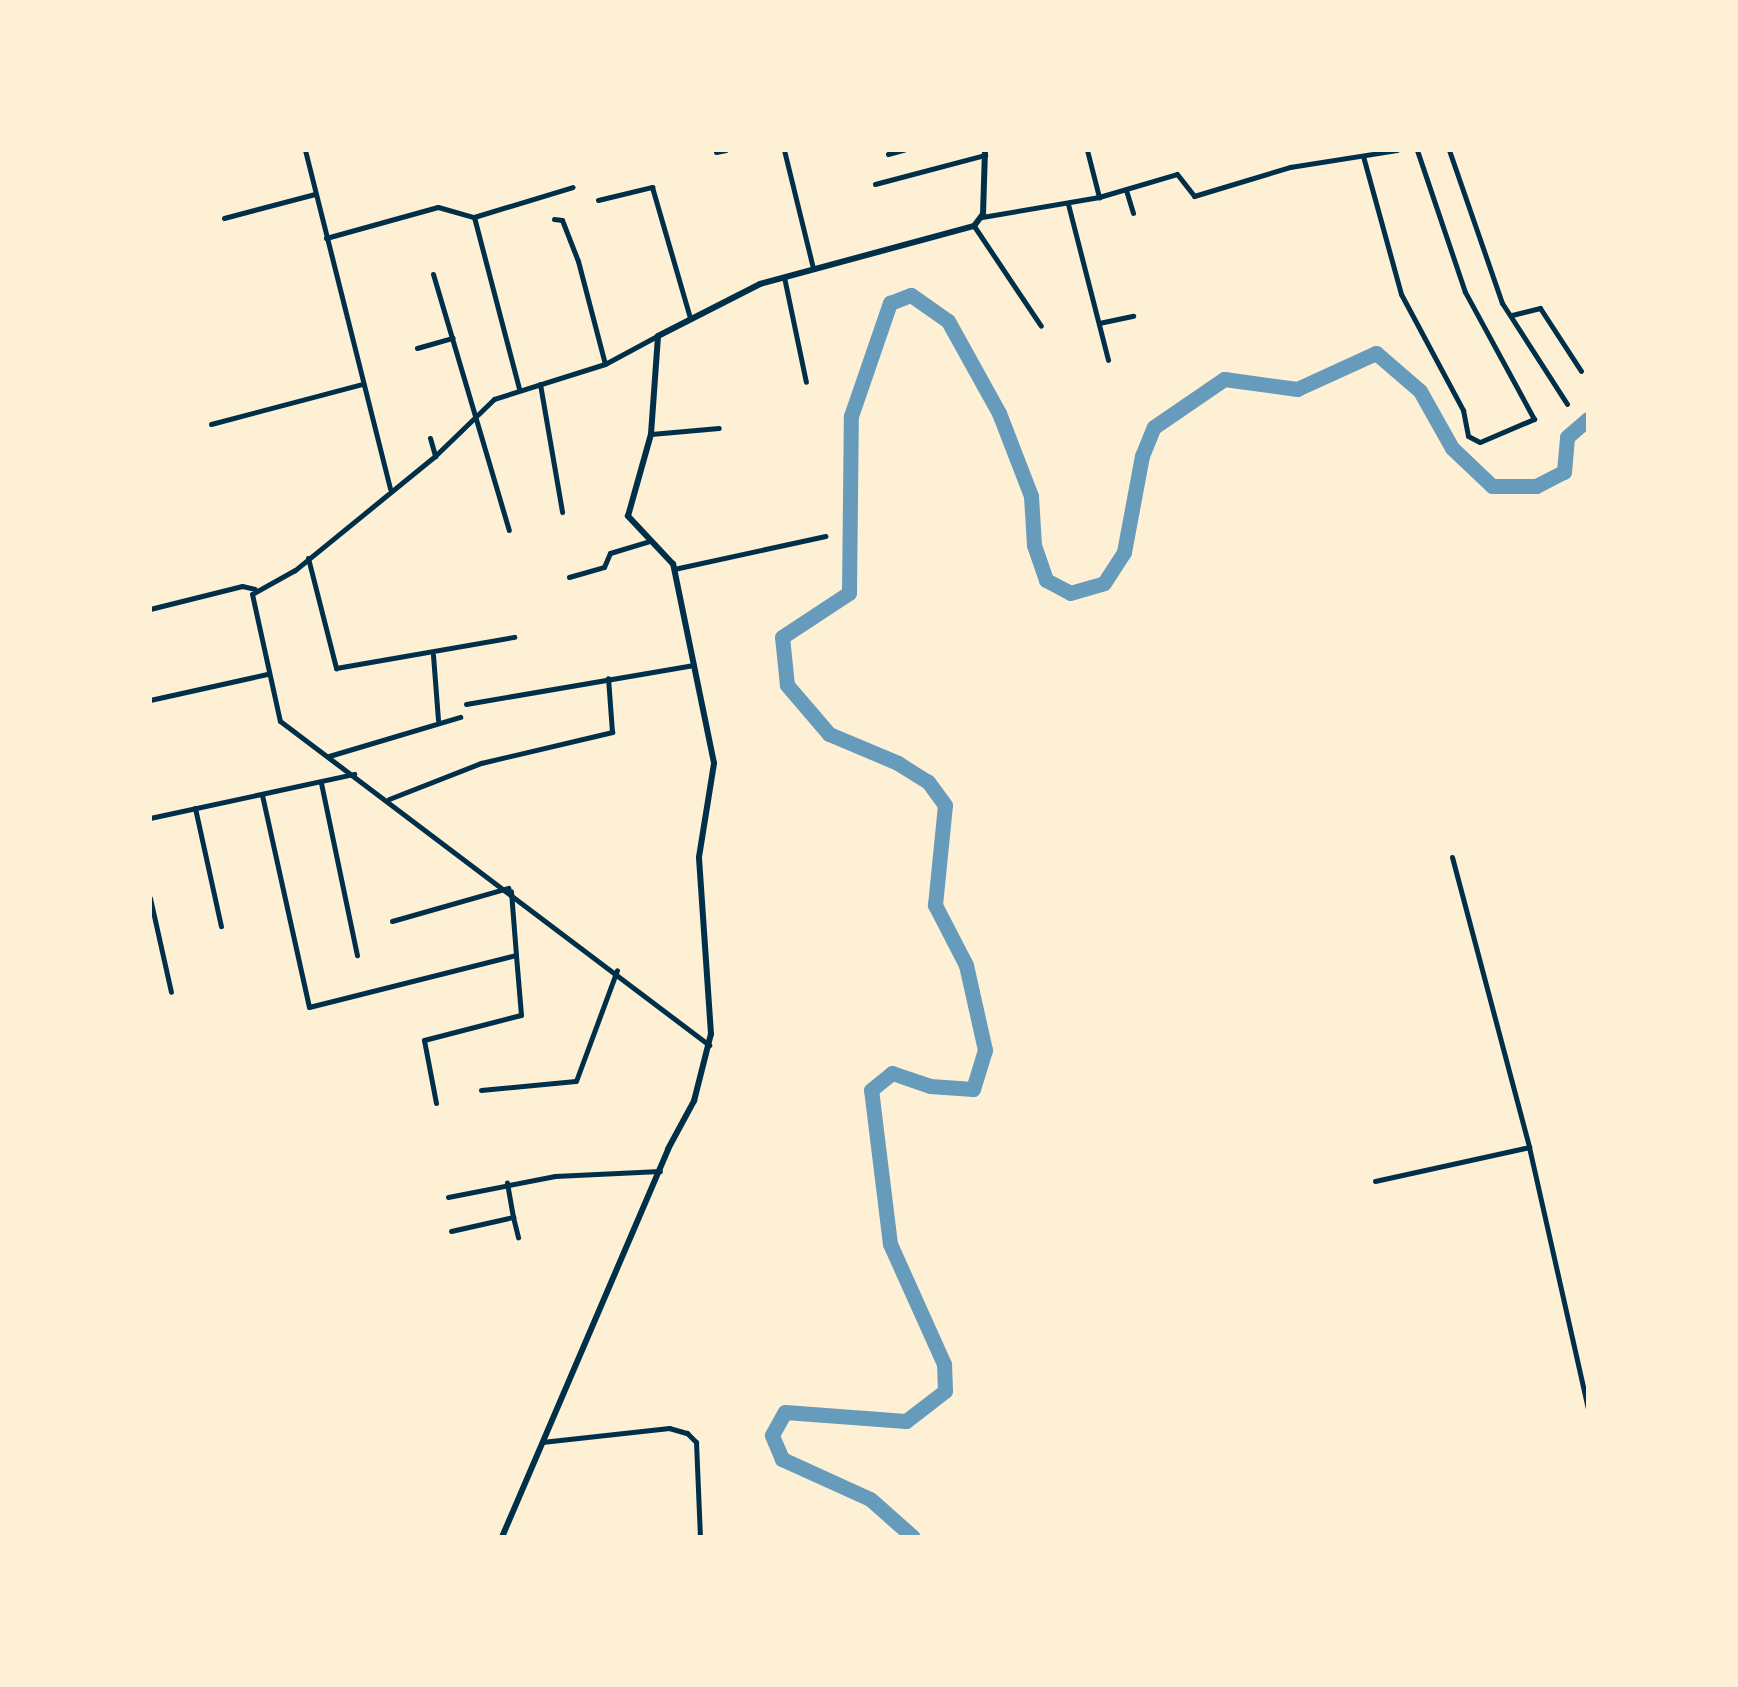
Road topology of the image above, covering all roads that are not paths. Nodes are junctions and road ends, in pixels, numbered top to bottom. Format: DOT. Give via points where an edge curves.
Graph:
graph roads {
  1 [pos="305,150"];
  2 [pos="726,150"];
  3 [pos="784,150"];
  4 [pos="904,150"];
  5 [pos="1087,150"];
  6 [pos="1321,150"];
  7 [pos="1397,150"];
  8 [pos="1417,150"];
  9 [pos="1449,150"];
  10 [pos="1386,151"];
  11 [pos="716,152"];
  12 [pos="984,153"];
  13 [pos="888,154"];
  14 [pos="1363,156"];
  15 [pos="1324,162"];
  16 [pos="876,184"];
  17 [pos="573,187"];
  18 [pos="1126,190"];
  19 [pos="315,194"];
  20 [pos="1099,197"];
  21 [pos="598,200"];
  22 [pos="1068,204"];
  23 [pos="1133,214"];
  24 [pos="474,216"];
  25 [pos="982,217"];
  26 [pos="224,218"];
  27 [pos="554,219"];
  28 [pos="974,226"];
  29 [pos="326,238"];
  30 [pos="813,268"];
  31 [pos="433,274"];
  32 [pos="784,277"];
  33 [pos="1512,315"];
  34 [pos="1133,316"];
  35 [pos="690,318"];
  36 [pos="1099,323"];
  37 [pos="1041,326"];
  38 [pos="658,336"];
  39 [pos="452,338"];
  40 [pos="417,348"];
  41 [pos="1108,360"];
  42 [pos="604,364"];
  43 [pos="1581,371"];
  44 [pos="806,382"];
  45 [pos="363,384"];
  46 [pos="540,384"];
  47 [pos="519,388"];
  48 [pos="1567,404"];
  49 [pos="477,417"];
  50 [pos="210,424"];
  51 [pos="720,428"];
  52 [pos="650,434"];
  53 [pos="430,438"];
  54 [pos="435,456"];
  55 [pos="390,489"];
  56 [pos="562,512"];
  57 [pos="509,530"];
  58 [pos="825,536"];
  59 [pos="650,541"];
  60 [pos="308,558"];
  61 [pos="674,569"];
  62 [pos="570,577"];
  63 [pos="256,589"];
  64 [pos="150,609"];
  65 [pos="514,636"];
  66 [pos="434,654"];
  67 [pos="694,665"];
  68 [pos="266,674"];
  69 [pos="608,678"];
  70 [pos="150,700"];
  71 [pos="466,704"];
  72 [pos="460,718"];
  73 [pos="438,720"];
  74 [pos="329,756"];
  75 [pos="354,774"];
  76 [pos="321,783"];
  77 [pos="262,796"];
  78 [pos="389,799"];
  79 [pos="196,808"];
  80 [pos="150,818"];
  81 [pos="1452,858"];
  82 [pos="509,889"];
  83 [pos="150,898"];
  84 [pos="392,921"];
  85 [pos="221,926"];
  86 [pos="357,954"];
  87 [pos="516,955"];
  88 [pos="616,970"];
  89 [pos="171,992"];
  90 [pos="710,1045"];
  91 [pos="481,1090"];
  92 [pos="436,1103"];
  93 [pos="1529,1147"];
  94 [pos="660,1171"];
  95 [pos="1376,1181"];
  96 [pos="507,1183"];
  97 [pos="448,1198"];
  98 [pos="512,1217"];
  99 [pos="451,1231"];
  100 [pos="518,1237"];
  101 [pos="1588,1410"];
  102 [pos="542,1442"];
  103 [pos="502,1537"];
  104 [pos="700,1537"];
  1 -- 19 [label="street"];
  2 -- 11 [label="street"];
  3 -- 30 [label="street"];
  4 -- 13 [label="street"];
  5 -- 20 [label="street"];
  6 -- 15 [label="street"];
  7 -- 10 [label="street"];
  8 -- 14 [label="street" via="1465,292 1534,419 1480,442 1468,436 1464,410 1400,294"];
  9 -- 33 [label="street" via="1488,270"];
  10 -- 14 [label="street"];
  12 -- 16 [label="street"];
  12 -- 25 [label="main road"];
  14 -- 15 [label="street"];
  15 -- 18 [label="street" via="1194,196 1177,174"];
  17 -- 24 [label="street"];
  18 -- 20 [label="street"];
  18 -- 23 [label="street"];
  19 -- 26 [label="street"];
  19 -- 29 [label="street"];
  20 -- 22 [label="street"];
  21 -- 35 [label="street" via="652,187"];
  22 -- 25 [label="street"];
  22 -- 36 [label="street"];
  24 -- 29 [label="street" via="438,208"];
  24 -- 47 [label="street"];
  25 -- 28 [label="main road"];
  27 -- 42 [label="street" via="562,220 578,261"];
  28 -- 30 [label="main road"];
  28 -- 37 [label="street"];
  29 -- 45 [label="street"];
  30 -- 32 [label="main road"];
  31 -- 39 [label="street"];
  32 -- 35 [label="main road"];
  32 -- 44 [label="street"];
  33 -- 43 [label="street" via="1540,308"];
  33 -- 48 [label="street"];
  34 -- 36 [label="street"];
  35 -- 38 [label="main road"];
  36 -- 41 [label="street"];
  38 -- 42 [label="street"];
  38 -- 52 [label="main road"];
  39 -- 40 [label="street"];
  39 -- 49 [label="street"];
  42 -- 46 [label="street"];
  45 -- 50 [label="street"];
  45 -- 55 [label="street"];
  46 -- 47 [label="street"];
  46 -- 56 [label="street"];
  47 -- 49 [label="street" via="494,399"];
  49 -- 54 [label="street"];
  49 -- 57 [label="street"];
  51 -- 52 [label="street"];
  52 -- 59 [label="main road" via="628,516"];
  53 -- 54 [label="street"];
  54 -- 55 [label="street"];
  55 -- 60 [label="street"];
  58 -- 61 [label="street"];
  59 -- 61 [label="main road"];
  59 -- 62 [label="street" via="610,553 604,566"];
  60 -- 63 [label="street"];
  60 -- 66 [label="street" via="336,668"];
  61 -- 67 [label="main road"];
  63 -- 64 [label="street" via="242,586"];
  63 -- 68 [label="street"];
  65 -- 66 [label="street"];
  66 -- 73 [label="street"];
  67 -- 69 [label="street"];
  67 -- 90 [label="main road" via="714,768 699,857"];
  68 -- 70 [label="street"];
  68 -- 74 [label="street" via="280,721"];
  69 -- 71 [label="street"];
  69 -- 78 [label="street" via="612,732 481,763"];
  72 -- 73 [label="street"];
  73 -- 74 [label="street"];
  74 -- 75 [label="street"];
  75 -- 76 [label="street"];
  75 -- 78 [label="street"];
  76 -- 77 [label="street"];
  76 -- 86 [label="street"];
  77 -- 79 [label="street"];
  77 -- 87 [label="street" via="309,1008"];
  78 -- 82 [label="street"];
  79 -- 80 [label="street"];
  79 -- 85 [label="street"];
  81 -- 93 [label="street"];
  82 -- 84 [label="street"];
  82 -- 87 [label="street"];
  82 -- 88 [label="street"];
  83 -- 89 [label="street"];
  87 -- 92 [label="street" via="520,1015 424,1040"];
  88 -- 90 [label="street"];
  88 -- 91 [label="street" via="574,1083"];
  90 -- 94 [label="main road" via="694,1102"];
  93 -- 95 [label="street"];
  93 -- 101 [label="street"];
  94 -- 96 [label="street"];
  94 -- 102 [label="main road"];
  96 -- 97 [label="street"];
  96 -- 98 [label="street"];
  98 -- 99 [label="street"];
  98 -- 100 [label="street"];
  102 -- 103 [label="main road"];
  102 -- 104 [label="street" via="669,1428 688,1433 696,1442"];
}
